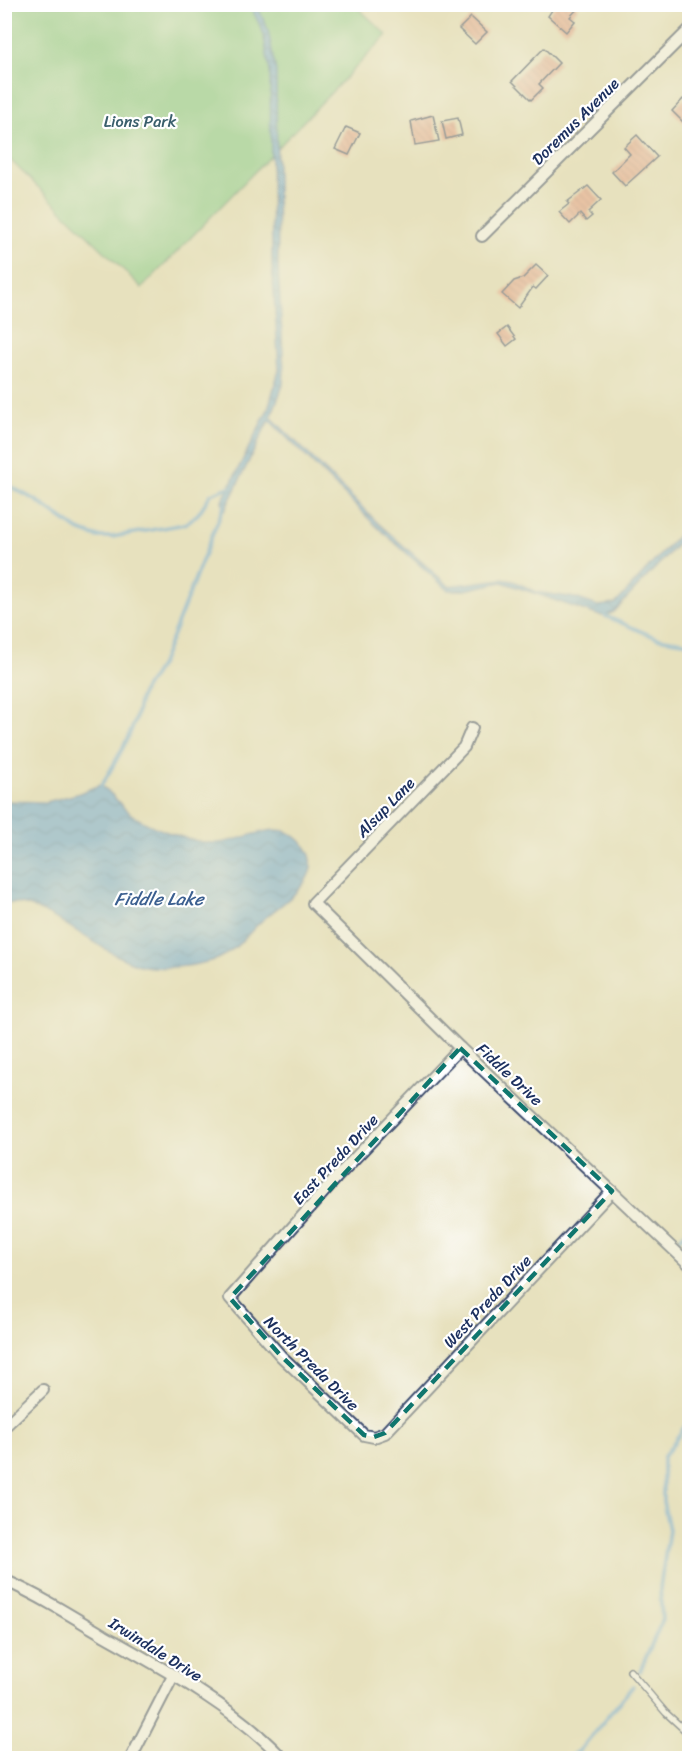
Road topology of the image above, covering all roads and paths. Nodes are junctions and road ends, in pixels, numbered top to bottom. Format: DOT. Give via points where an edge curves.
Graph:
graph roads {
  1 [pos="690,29"];
  2 [pos="482,236"];
  3 [pos="472,728"];
  4 [pos="313,903"];
  5 [pos="460,1048"];
  6 [pos="612,1191"];
  7 [pos="690,1264"];
  8 [pos="233,1292"];
  9 [pos="43,1390"];
  10 [pos="4,1427"];
  11 [pos="385,1433"];
  12 [pos="4,1580"];
  13 [pos="630,1671"];
  14 [pos="172,1676"];
  15 [pos="690,1735"];
  16 [pos="131,1758"];
  17 [pos="282,1758"];
  1 -- 2 [label="street, Doremus Avenue"];
  3 -- 4 [label="street, Alsup Lane" via="464,747"];
  4 -- 5 [label="street, Fiddle Drive"];
  5 -- 6 [label="street, Fiddle Drive"];
  5 -- 8 [label="street, East Preda Drive"];
  6 -- 7 [label="street, Fiddle Drive"];
  6 -- 11 [label="street, West Preda Drive"];
  8 -- 11 [label="street, North Preda Drive" via="230,1298 281,1356 364,1435"];
  9 -- 10 [label="street"];
  12 -- 14 [label="street, Irwindale Drive" via="59,1607"];
  13 -- 15 [label="lane"];
  14 -- 16 [label="street"];
  14 -- 17 [label="street, Irwindale Drive" via="238,1719"];
}
